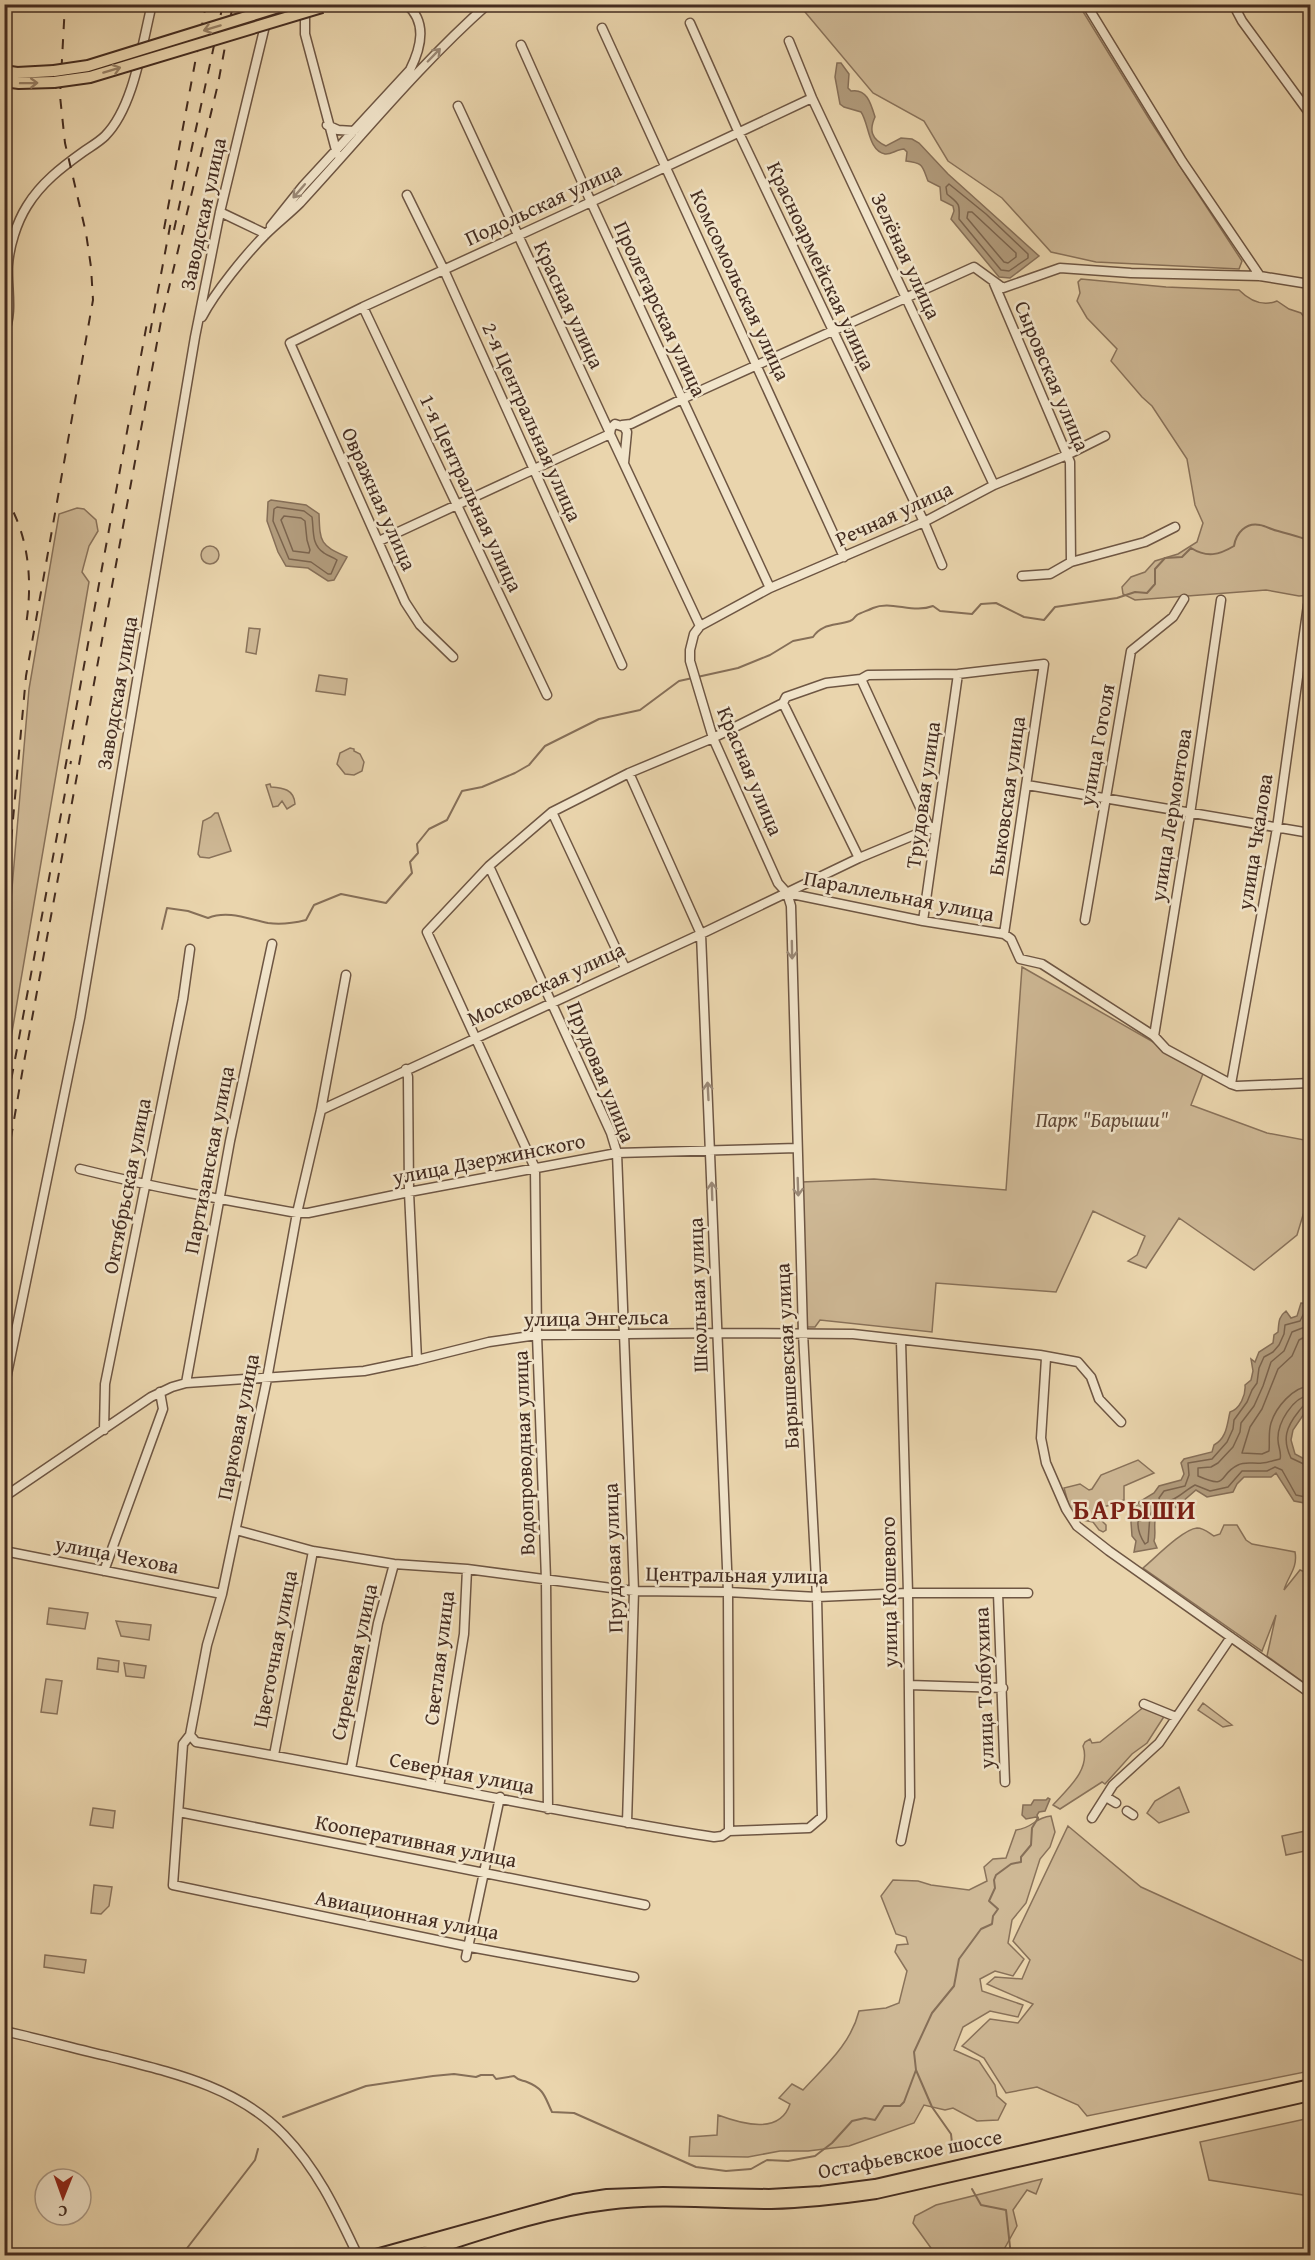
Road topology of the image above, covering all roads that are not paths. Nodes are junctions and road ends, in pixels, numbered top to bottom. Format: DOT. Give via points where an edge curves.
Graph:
graph roads {
  1 [pos="152,4"];
  2 [pos="270,4"];
  3 [pos="288,4"];
  4 [pos="305,4"];
  5 [pos="406,4"];
  6 [pos="488,4"];
  7 [pos="1086,4"];
  8 [pos="1233,4"];
  9 [pos="326,6"];
  10 [pos="690,23"];
  11 [pos="602,28"];
  12 [pos="789,41"];
  13 [pos="521,45"];
  14 [pos="4,71"];
  15 [pos="54,77"];
  16 [pos="4,81"];
  17 [pos="812,98"];
  18 [pos="458,106"];
  19 [pos="1311,114"];
  20 [pos="327,125"];
  21 [pos="354,131"];
  22 [pos="738,131"];
  23 [pos="337,156"];
  24 [pos="666,166"];
  25 [pos="407,195"];
  26 [pos="591,202"];
  27 [pos="220,212"];
  28 [pos="266,234"];
  29 [pos="517,236"];
  30 [pos="444,270"];
  31 [pos="1260,276"];
  32 [pos="991,278"];
  33 [pos="1311,282"];
  34 [pos="905,298"];
  35 [pos="363,307"];
  36 [pos="832,330"];
  37 [pos="4,334"];
  38 [pos="195,337"];
  39 [pos="290,343"];
  40 [pos="757,365"];
  41 [pos="682,399"];
  42 [pos="618,431"];
  43 [pos="1105,436"];
  44 [pos="1067,455"];
  45 [pos="624,463"];
  46 [pos="533,470"];
  47 [pos="994,485"];
  48 [pos="456,505"];
  49 [pos="924,522"];
  50 [pos="1175,527"];
  51 [pos="379,541"];
  52 [pos="844,557"];
  53 [pos="1071,562"];
  54 [pos="942,565"];
  55 [pos="1022,576"];
  56 [pos="770,588"];
  57 [pos="1184,599"];
  58 [pos="1221,600"];
  59 [pos="1308,605"];
  60 [pos="700,626"];
  61 [pos="453,657"];
  62 [pos="622,665"];
  63 [pos="958,674"];
  64 [pos="861,679"];
  65 [pos="547,695"];
  66 [pos="783,703"];
  67 [pos="713,738"];
  68 [pos="629,773"];
  69 [pos="1027,785"];
  70 [pos="1106,796"];
  71 [pos="552,812"];
  72 [pos="1190,814"];
  73 [pos="933,828"];
  74 [pos="1277,828"];
  75 [pos="1311,833"];
  76 [pos="858,858"];
  77 [pos="489,866"];
  78 [pos="787,892"];
  79 [pos="1084,920"];
  80 [pos="923,921"];
  81 [pos="701,934"];
  82 [pos="1004,934"];
  83 [pos="272,944"];
  84 [pos="190,950"];
  85 [pos="625,968"];
  86 [pos="346,975"];
  87 [pos="553,1002"];
  88 [pos="1154,1036"];
  89 [pos="476,1037"];
  90 [pos="406,1069"];
  91 [pos="1311,1083"];
  92 [pos="1232,1084"];
  93 [pos="321,1110"];
  94 [pos="797,1148"];
  95 [pos="711,1149"];
  96 [pos="617,1153"];
  97 [pos="535,1168"];
  98 [pos="80,1169"];
  99 [pos="145,1185"];
  100 [pos="409,1192"];
  101 [pos="219,1200"];
  102 [pos="297,1213"];
  103 [pos="717,1333"];
  104 [pos="803,1334"];
  105 [pos="537,1335"];
  106 [pos="623,1335"];
  107 [pos="901,1341"];
  108 [pos="1046,1358"];
  109 [pos="417,1360"];
  110 [pos="267,1378"];
  111 [pos="186,1383"];
  112 [pos="4,1389"];
  113 [pos="160,1392"];
  114 [pos="1121,1422"];
  115 [pos="104,1430"];
  116 [pos="4,1497"];
  117 [pos="236,1530"];
  118 [pos="4,1551"];
  119 [pos="313,1551"];
  120 [pos="394,1564"];
  121 [pos="467,1569"];
  122 [pos="104,1571"];
  123 [pos="546,1579"];
  124 [pos="634,1591"];
  125 [pos="728,1592"];
  126 [pos="908,1593"];
  127 [pos="998,1593"];
  128 [pos="1028,1593"];
  129 [pos="222,1594"];
  130 [pos="817,1597"];
  131 [pos="1231,1637"];
  132 [pos="909,1685"];
  133 [pos="1003,1688"];
  134 [pos="1311,1693"];
  135 [pos="1144,1704"];
  136 [pos="1176,1717"];
  137 [pos="190,1735"];
  138 [pos="274,1755"];
  139 [pos="351,1769"];
  140 [pos="1005,1782"];
  141 [pos="439,1787"];
  142 [pos="500,1797"];
  143 [pos="1106,1797"];
  144 [pos="1116,1803"];
  145 [pos="548,1809"];
  146 [pos="179,1812"];
  147 [pos="822,1817"];
  148 [pos="1092,1818"];
  149 [pos="627,1823"];
  150 [pos="729,1831"];
  151 [pos="901,1841"];
  152 [pos="484,1873"];
  153 [pos="173,1885"];
  154 [pos="645,1905"];
  155 [pos="470,1947"];
  156 [pos="466,1958"];
  157 [pos="634,1977"];
  158 [pos="4,2031"];
  159 [pos="1311,2085"];
  160 [pos="1311,2095"];
  161 [pos="357,2256"];
  162 [pos="372,2256"];
  163 [pos="412,2256"];
  1 -- 37 [label="street" via="128,101 117,122 104,137 60,169 26,207 11,248 9,321"];
  2 -- 27 [label="street, Заводская улица"];
  3 -- 15 [label="main road, one-way, bridge"];
  4 -- 20 [label="street" via="305,34"];
  5 -- 21 [label="street" via="418,20 418,55 410,70"];
  23 -- 6 [label="street, one-way"];
  7 -- 31 [label="street" via="1182,161"];
  8 -- 19 [label="street"];
  15 -- 9 [label="main road, one-way, bridge" via="90,77"];
  10 -- 22 [label="street, Красноармейская улица"];
  11 -- 24 [label="street, Комсомольская улица"];
  12 -- 17 [label="street, Зелёная улица"];
  13 -- 26 [label="street, Пролетарская улица"];
  14 -- 15 [label="main road"];
  16 -- 15 [label="main road, one-way" via="19,83"];
  17 -- 22 [label="street, Подольская улица"];
  17 -- 34 [label="street, Зелёная улица"];
  18 -- 29 [label="street, Красная улица"];
  20 -- 21 [label="street"];
  20 -- 23 [label="street"];
  21 -- 23 [label="street"];
  22 -- 24 [label="street, Подольская улица"];
  22 -- 36 [label="street, Красноармейская улица"];
  23 -- 28 [label="street" via="298,205"];
  24 -- 26 [label="street, Подольская улица"];
  24 -- 40 [label="street, Комсомольская улица"];
  25 -- 30 [label="street, 2-я Центральная улица"];
  26 -- 29 [label="street, Подольская улица"];
  26 -- 41 [label="street, Пролетарская улица"];
  27 -- 28 [label="street"];
  27 -- 38 [label="street, Заводская улица"];
  28 -- 38 [label="street" via="210,302"];
  29 -- 30 [label="street, Подольская улица"];
  29 -- 42 [label="street, Красная улица" via="604,420"];
  30 -- 35 [label="street, Подольская улица"];
  30 -- 46 [label="street, 2-я Центральная улица"];
  31 -- 32 [label="street" via="1060,268 1003,288"];
  31 -- 33 [label="street"];
  32 -- 34 [label="street" via="974,267"];
  32 -- 44 [label="street, Сыровская улица"];
  34 -- 36 [label="street"];
  34 -- 47 [label="street, Зелёная улица"];
  35 -- 39 [label="street, Подольская улица"];
  35 -- 48 [label="street, 1-я Центральная улица"];
  36 -- 40 [label="street"];
  36 -- 49 [label="street, Красноармейская улица"];
  38 -- 112 [label="street, Заводская улица" via="80,1018"];
  39 -- 51 [label="street, Овражная улица"];
  40 -- 41 [label="street"];
  40 -- 52 [label="street, Комсомольская улица"];
  41 -- 42 [label="street"];
  41 -- 56 [label="street, Пролетарская улица"];
  42 -- 45 [label="street, Красная улица"];
  42 -- 45 [label="street, Красная улица"];
  42 -- 46 [label="street"];
  43 -- 44 [label="street, Речная улица"];
  44 -- 47 [label="street, Речная улица"];
  44 -- 53 [label="street, Сыровская улица"];
  45 -- 60 [label="street, Красная улица"];
  46 -- 48 [label="street"];
  46 -- 62 [label="street, 2-я Центральная улица"];
  47 -- 49 [label="street, Речная улица"];
  48 -- 51 [label="street"];
  48 -- 65 [label="street, 1-я Центральная улица"];
  49 -- 52 [label="street, Речная улица"];
  49 -- 54 [label="street, Красноармейская улица"];
  50 -- 53 [label="street" via="1145,542"];
  51 -- 61 [label="street, Овражная улица" via="411,612"];
  52 -- 56 [label="street, Речная улица"];
  53 -- 55 [label="street" via="1050,574"];
  56 -- 60 [label="street, Речная улица"];
  57 -- 70 [label="street, улица Гоголя" via="1173,617 1131,651"];
  58 -- 72 [label="street, улица Лермонтова"];
  59 -- 74 [label="street, улица Чкалова"];
  60 -- 67 [label="street, Красная улица" via="691,641 692,669"];
  63 -- 64 [label="street" via="868,675"];
  63 -- 69 [label="street, Быковская улица" via="1044,664"];
  63 -- 73 [label="street, Трудовая улица"];
  64 -- 66 [label="street" via="826,683 786,697"];
  64 -- 73 [label="street"];
  66 -- 67 [label="street"];
  66 -- 76 [label="street"];
  67 -- 68 [label="street"];
  67 -- 78 [label="street, Красная улица" via="778,883"];
  68 -- 71 [label="street"];
  68 -- 81 [label="street, Школьная улица"];
  69 -- 70 [label="street"];
  69 -- 82 [label="street, Быковская улица"];
  70 -- 72 [label="street"];
  70 -- 79 [label="street, улица Гоголя"];
  71 -- 77 [label="street"];
  71 -- 85 [label="street"];
  72 -- 74 [label="street"];
  72 -- 88 [label="street, улица Лермонтова"];
  73 -- 76 [label="street, Московская улица"];
  73 -- 80 [label="street, Трудовая улица"];
  74 -- 75 [label="street"];
  74 -- 92 [label="street, улица Чкалова"];
  76 -- 78 [label="street, Московская улица"];
  77 -- 87 [label="street, Прудовая улица"];
  77 -- 89 [label="street, Водопроводная улица" via="427,932"];
  78 -- 80 [label="street, Параллельная улица"];
  78 -- 81 [label="street, Московская улица"];
  78 -- 94 [label="street, Барышевская улица, one-way" via="791,906"];
  80 -- 82 [label="street, Параллельная улица"];
  81 -- 85 [label="street, Московская улица"];
  95 -- 81 [label="street, Школьная улица, one-way"];
  82 -- 88 [label="street" via="1011,939 1020,959 1042,964"];
  83 -- 101 [label="street, Партизанская улица"];
  84 -- 99 [label="street, Октябрьская улица"];
  85 -- 87 [label="street, Московская улица"];
  86 -- 93 [label="street, Парковая улица"];
  87 -- 89 [label="street, Московская улица"];
  87 -- 96 [label="street, Прудовая улица"];
  88 -- 92 [label="street" via="1166,1049"];
  89 -- 90 [label="street, Московская улица"];
  89 -- 97 [label="street, Водопроводная улица"];
  90 -- 93 [label="street, Московская улица"];
  90 -- 100 [label="street"];
  91 -- 92 [label="street"];
  93 -- 102 [label="street, Парковая улица"];
  94 -- 95 [label="street, улица Дзержинского"];
  94 -- 104 [label="street, Барышевская улица, one-way"];
  95 -- 96 [label="street, улица Дзержинского"];
  103 -- 95 [label="street, Школьная улица, one-way"];
  96 -- 97 [label="street, улица Дзержинского"];
  96 -- 106 [label="street, Прудовая улица"];
  97 -- 100 [label="street, улица Дзержинского"];
  97 -- 105 [label="street, Водопроводная улица"];
  98 -- 99 [label="street, улица Дзержинского"];
  99 -- 101 [label="street, улица Дзержинского"];
  99 -- 115 [label="street, Октябрьская улица" via="105,1384"];
  100 -- 102 [label="street, улица Дзержинского"];
  100 -- 109 [label="street"];
  101 -- 102 [label="street, улица Дзержинского"];
  101 -- 111 [label="street, Партизанская улица"];
  102 -- 110 [label="street, Парковая улица"];
  103 -- 104 [label="street, улица Энгельса"];
  103 -- 106 [label="street, улица Энгельса"];
  103 -- 125 [label="street, Школьная улица"];
  104 -- 107 [label="street, улица Энгельса" via="853,1334"];
  104 -- 130 [label="street, Барышевская улица"];
  105 -- 106 [label="street, улица Энгельса"];
  105 -- 109 [label="street, улица Энгельса"];
  105 -- 123 [label="street, Водопроводная улица"];
  106 -- 124 [label="street, Прудовая улица"];
  107 -- 108 [label="street, улица Энгельса"];
  107 -- 126 [label="street, улица Кошевого"];
  108 -- 114 [label="street, улица Энгельса" via="1078,1362 1090,1377 1099,1400"];
  108 -- 131 [label="street" via="1042,1448 1066,1509 1077,1526"];
  109 -- 110 [label="street, улица Энгельса" via="364,1371"];
  110 -- 111 [label="street, улица Энгельса"];
  110 -- 117 [label="street, Парковая улица"];
  111 -- 113 [label="street, улица Энгельса"];
  113 -- 115 [label="street, улица Энгельса"];
  113 -- 122 [label="street" via="163,1409"];
  115 -- 116 [label="street, улица Энгельса"];
  117 -- 119 [label="street, Центральная улица"];
  117 -- 129 [label="street, Парковая улица"];
  118 -- 122 [label="street, улица Чехова"];
  119 -- 120 [label="street, Центральная улица"];
  119 -- 138 [label="street, Цветочная улица"];
  120 -- 121 [label="street, Центральная улица"];
  120 -- 139 [label="street, Сиреневая улица" via="378,1623"];
  121 -- 123 [label="street, Центральная улица"];
  121 -- 141 [label="street, Светлая улица" via="464,1634"];
  122 -- 129 [label="street, улица Чехова"];
  123 -- 124 [label="street, Центральная улица"];
  123 -- 145 [label="street, Водопроводная улица"];
  124 -- 125 [label="street, Центральная улица"];
  124 -- 149 [label="street, Прудовая улица"];
  125 -- 130 [label="street, Центральная улица"];
  125 -- 150 [label="street, Школьная улица"];
  126 -- 127 [label="street, Центральная улица"];
  126 -- 130 [label="street, Центральная улица"];
  126 -- 132 [label="street, улица Кошевого"];
  127 -- 128 [label="street, Центральная улица"];
  127 -- 133 [label="street, улица Толбухина"];
  129 -- 137 [label="street, Парковая улица" via="207,1645"];
  130 -- 147 [label="street, Барышевская улица"];
  131 -- 134 [label="street"];
  131 -- 136 [label="street"];
  132 -- 133 [label="street"];
  132 -- 151 [label="street, улица Кошевого" via="910,1797"];
  133 -- 140 [label="street, улица Толбухина"];
  135 -- 136 [label="street"];
  136 -- 143 [label="street" via="1159,1743 1113,1785"];
  137 -- 138 [label="street, Северная улица" via="196,1742"];
  137 -- 146 [label="street, Парковая улица" via="183,1744"];
  138 -- 139 [label="street, Северная улица"];
  139 -- 141 [label="street, Северная улица"];
  141 -- 142 [label="street, Северная улица"];
  142 -- 145 [label="street, Северная улица"];
  142 -- 152 [label="street"];
  143 -- 144 [label="street"];
  143 -- 148 [label="street"];
  145 -- 149 [label="street, Северная улица"];
  146 -- 152 [label="street, Кооперативная улица"];
  146 -- 153 [label="street, Парковая улица"];
  147 -- 150 [label="street, Северная улица" via="809,1828"];
  149 -- 150 [label="street, Северная улица" via="714,1837"];
  152 -- 154 [label="street, Кооперативная улица"];
  152 -- 155 [label="street"];
  153 -- 155 [label="street, Авиационная улица"];
  155 -- 156 [label="street"];
  155 -- 157 [label="street, Авиационная улица"];
  158 -- 161 [label="street" via="177,2074 238,2099 282,2133 307,2162 328,2194"];
  159 -- 162 [label="main road, Остафьевское шоссе" via="875,2185 769,2195 607,2195 574,2200"];
  160 -- 163 [label="main road, Остафьевское шоссе" via="876,2193 771,2203 608,2203 536,2217"];
}
